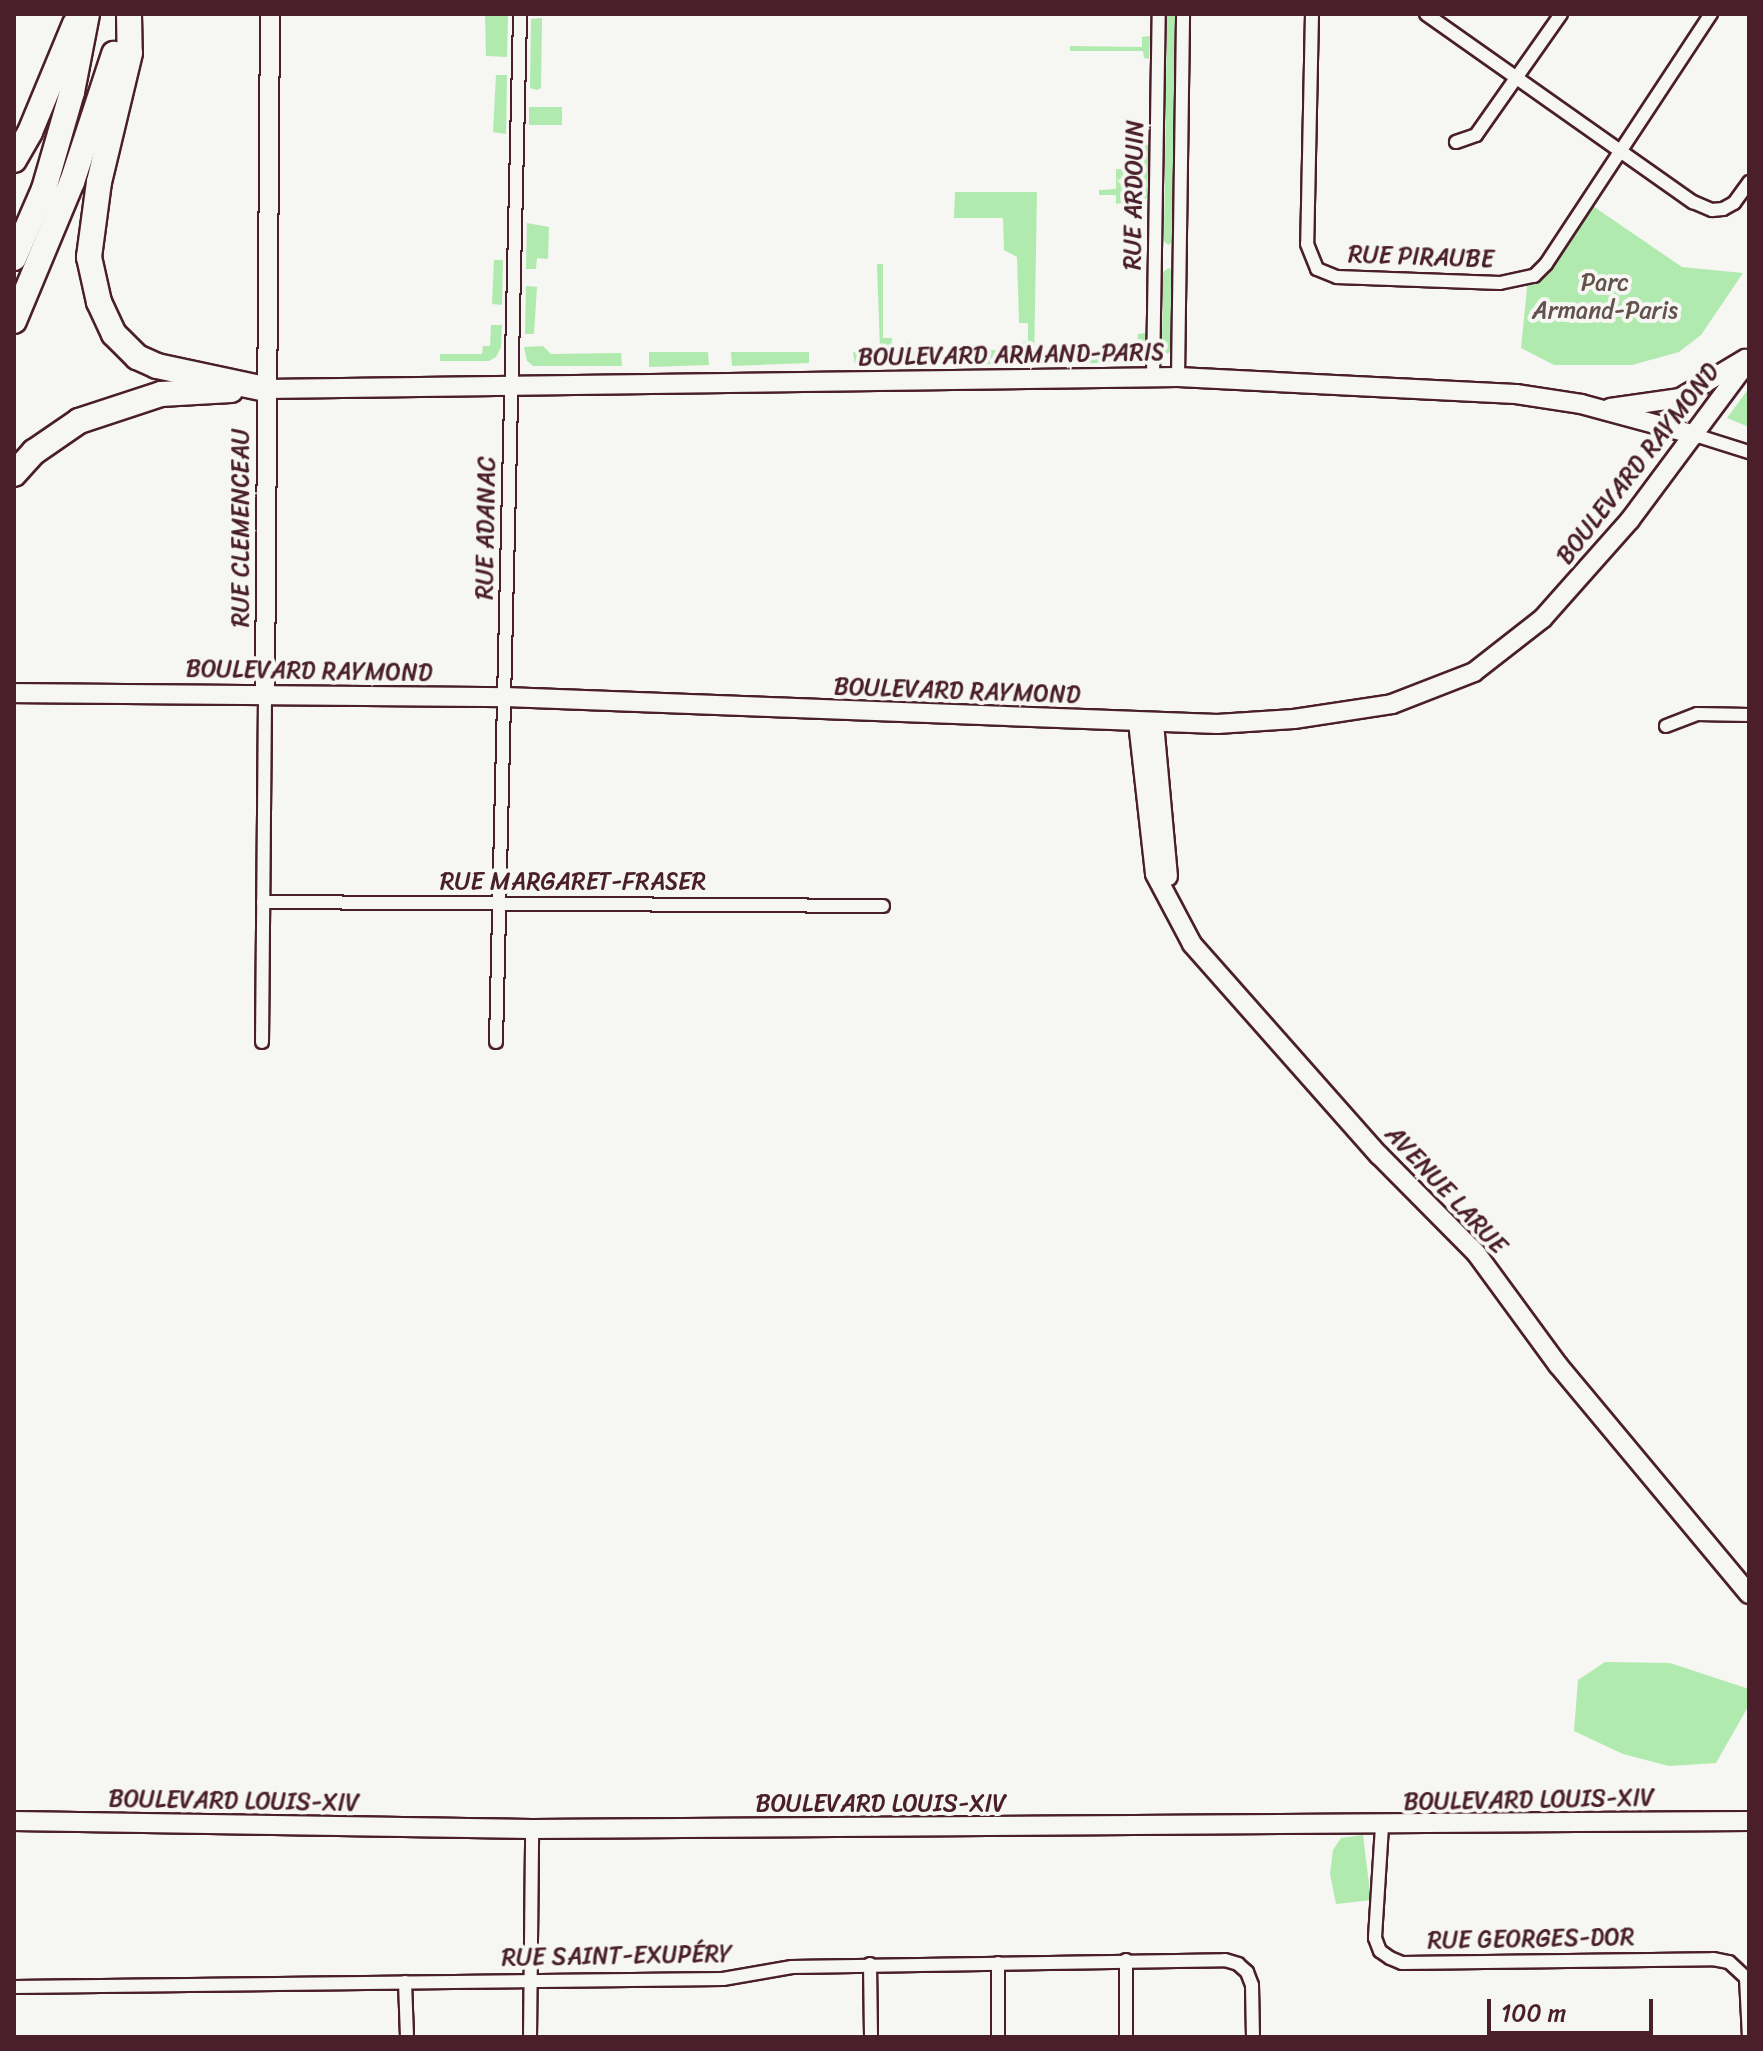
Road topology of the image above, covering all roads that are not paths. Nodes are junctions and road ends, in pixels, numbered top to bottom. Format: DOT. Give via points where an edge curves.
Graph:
graph roads {
  1 [pos="79,14"];
  2 [pos="87,14"];
  3 [pos="127,14"];
  4 [pos="270,14"];
  5 [pos="520,14"];
  6 [pos="1159,14"];
  7 [pos="1183,14"];
  8 [pos="1312,14"];
  9 [pos="1426,14"];
  10 [pos="1561,14"];
  11 [pos="1711,14"];
  12 [pos="1516,78"];
  13 [pos="1456,142"];
  14 [pos="1620,151"];
  15 [pos="14,160"];
  16 [pos="1749,182"];
  17 [pos="14,258"];
  18 [pos="14,321"];
  19 [pos="1749,358"];
  20 [pos="1153,377"];
  21 [pos="1178,377"];
  22 [pos="512,384"];
  23 [pos="265,389"];
  24 [pos="1600,409"];
  25 [pos="1695,435"];
  26 [pos="1749,452"];
  27 [pos="14,474"];
  28 [pos="14,693"];
  29 [pos="265,693"];
  30 [pos="505,697"];
  31 [pos="1749,715"];
  32 [pos="1146,723"];
  33 [pos="1666,726"];
  34 [pos="263,902"];
  35 [pos="500,904"];
  36 [pos="883,906"];
  37 [pos="262,1042"];
  38 [pos="496,1042"];
  39 [pos="1749,1594"];
  40 [pos="14,1821"];
  41 [pos="1749,1821"];
  42 [pos="1382,1826"];
  43 [pos="532,1829"];
  44 [pos="1126,1960"];
  45 [pos="998,1963"];
  46 [pos="870,1964"];
  47 [pos="530,1981"];
  48 [pos="405,1982"];
  49 [pos="14,1987"];
  50 [pos="407,2037"];
  51 [pos="530,2037"];
  52 [pos="871,2037"];
  53 [pos="998,2037"];
  54 [pos="1126,2037"];
  55 [pos="1253,2037"];
  56 [pos="1749,2037"];
  1 -- 15 [label="highway"];
  2 -- 17 [label="highway" via="72,92 44,189"];
  3 -- 18 [label="highway" via="72,182"];
  3 -- 23 [label="highway" via="130,53 99,182 89,257 99,302 114,334 137,357"];
  4 -- 23 [label="street, RUE CLEMENCEAU"];
  5 -- 22 [label="street, RUE ADANAC"];
  6 -- 20 [label="street, RUE ARDOUIN"];
  7 -- 21 [label="street, RUE ARDOUIN"];
  8 -- 14 [label="street, RUE PIRAUBE" via="1307,244 1310,260 1326,274 1500,283 1534,276"];
  9 -- 12 [label="street"];
  10 -- 12 [label="street"];
  11 -- 14 [label="street, RUE PIRAUBE"];
  12 -- 13 [label="street" via="1476,135"];
  12 -- 14 [label="street"];
  14 -- 16 [label="street" via="1712,210 1734,203"];
  19 -- 24 [label="street" via="1680,398"];
  19 -- 25 [label="street, BOULEVARD RAYMOND"];
  20 -- 21 [label="street, BOULEVARD ARMAND-PARIS"];
  20 -- 22 [label="street, BOULEVARD ARMAND-PARIS"];
  21 -- 24 [label="street, BOULEVARD ARMAND-PARIS" via="1483,391"];
  22 -- 23 [label="street, BOULEVARD ARMAND-PARIS"];
  22 -- 30 [label="street, RUE ADANAC"];
  23 -- 27 [label="highway" via="161,394 125,403 79,421 34,452"];
  23 -- 29 [label="street, RUE CLEMENCEAU"];
  24 -- 25 [label="street, BOULEVARD ARMAND-PARIS"];
  25 -- 26 [label="street, BOULEVARD ARMAND-PARIS"];
  25 -- 32 [label="street, BOULEVARD RAYMOND" via="1599,558 1543,618 1474,672 1392,704 1294,719"];
  28 -- 29 [label="street, BOULEVARD RAYMOND"];
  29 -- 30 [label="street, BOULEVARD RAYMOND"];
  29 -- 34 [label="street, RUE CLEMENCEAU"];
  30 -- 32 [label="street, BOULEVARD RAYMOND"];
  30 -- 35 [label="street, RUE ADANAC"];
  31 -- 33 [label="street" via="1697,714"];
  32 -- 39 [label="street, AVENUE LARUE" via="1155,874 1192,944 1379,1155 1476,1253 1558,1365"];
  34 -- 35 [label="street, RUE MARGARET-FRASER"];
  34 -- 37 [label="street, RUE CLEMENCEAU"];
  35 -- 36 [label="street, RUE MARGARET-FRASER"];
  35 -- 38 [label="street, RUE ADANAC"];
  40 -- 43 [label="street, BOULEVARD LOUIS-XIV"];
  41 -- 42 [label="street, BOULEVARD LOUIS-XIV"];
  42 -- 43 [label="street, BOULEVARD LOUIS-XIV"];
  42 -- 56 [label="street, RUE GEORGES-DOR" via="1375,1938 1390,1958 1402,1963 1729,1962 1746,1978"];
  43 -- 47 [label="street"];
  44 -- 45 [label="street, RUE SAINT-EXUPÉRY"];
  44 -- 54 [label="street"];
  44 -- 55 [label="street, RUE SAINT-EXUPÉRY" via="1238,1964 1252,1985"];
  45 -- 46 [label="street, RUE SAINT-EXUPÉRY"];
  45 -- 53 [label="street"];
  46 -- 47 [label="street, RUE SAINT-EXUPÉRY" via="792,1967 723,1979"];
  46 -- 52 [label="street"];
  47 -- 48 [label="street, RUE SAINT-EXUPÉRY"];
  47 -- 51 [label="street"];
  48 -- 49 [label="street, RUE SAINT-EXUPÉRY"];
  48 -- 50 [label="street"];
}
